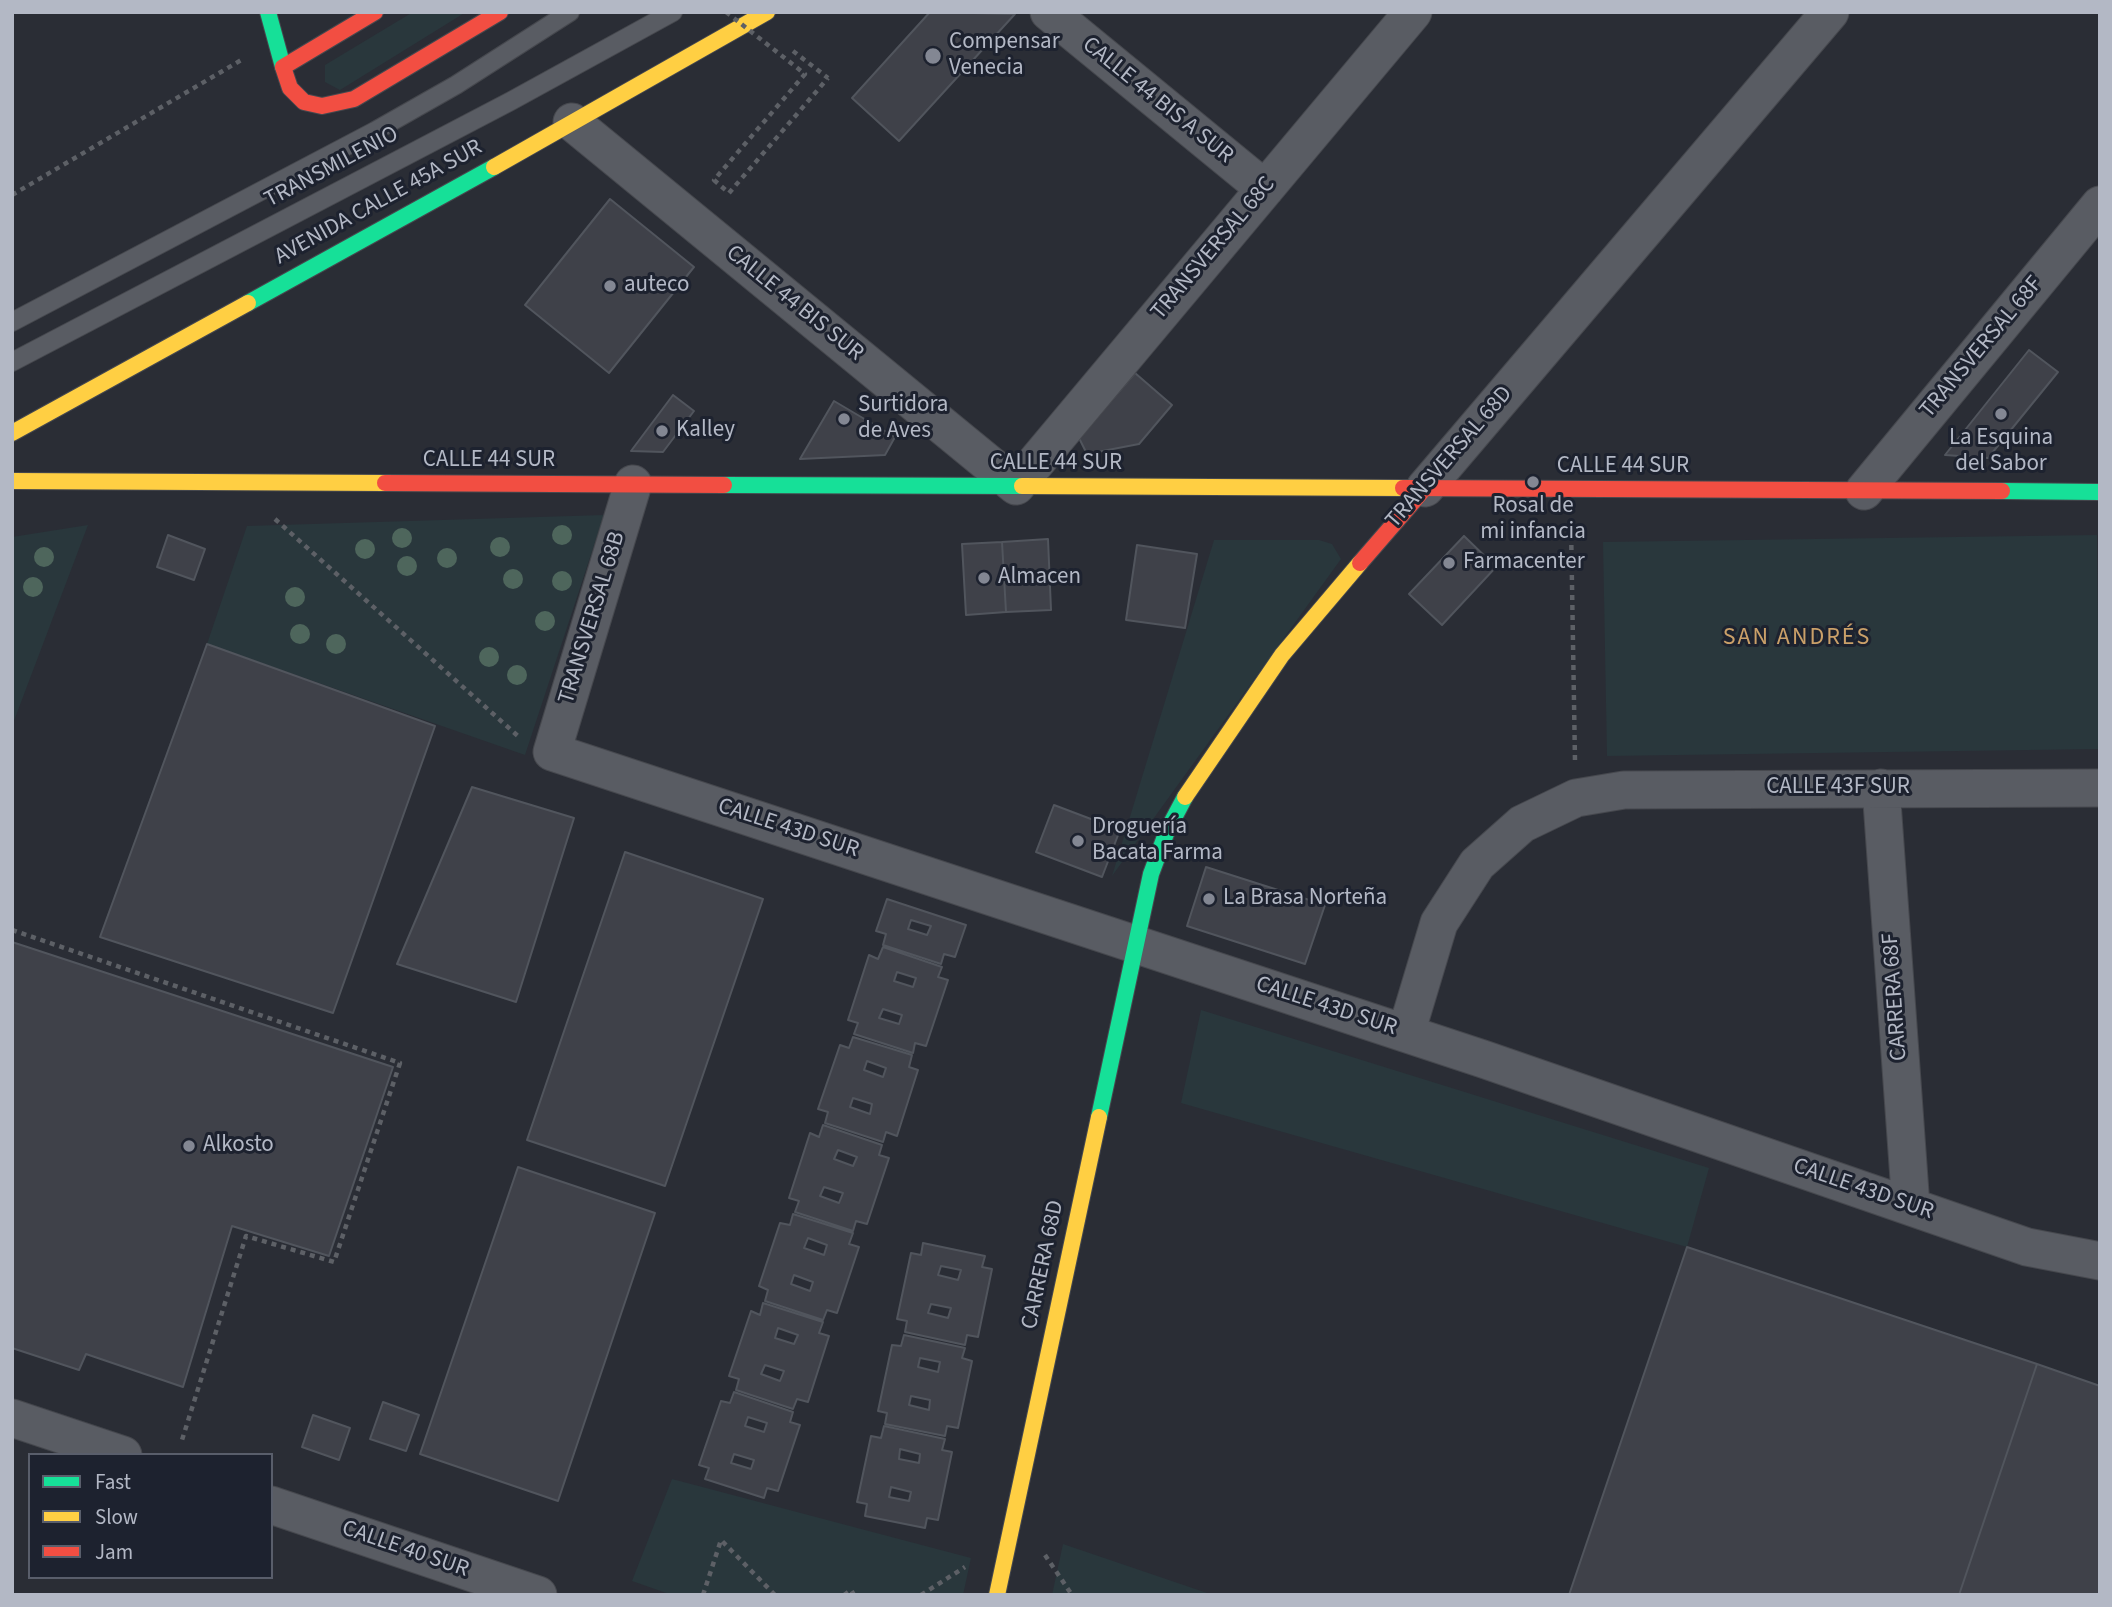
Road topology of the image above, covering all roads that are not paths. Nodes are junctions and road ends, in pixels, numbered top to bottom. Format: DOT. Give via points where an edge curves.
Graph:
graph roads {
  1 [pos="268,12"];
  2 [pos="375,12"];
  3 [pos="500,12"];
  4 [pos="569,12"];
  5 [pos="673,12"];
  6 [pos="766,12"];
  7 [pos="1049,12"];
  8 [pos="1413,12"];
  9 [pos="1830,12"];
  10 [pos="283,67"];
  11 [pos="572,122"];
  12 [pos="1265,189"];
  13 [pos="2100,205"];
  14 [pos="12,322"];
  15 [pos="12,362"];
  16 [pos="12,433"];
  17 [pos="12,481"];
  18 [pos="633,484"];
  19 [pos="1016,486"];
  20 [pos="1425,488"];
  21 [pos="1864,491"];
  22 [pos="2100,492"];
  23 [pos="540,749"];
  24 [pos="1881,788"];
  25 [pos="2100,788"];
  26 [pos="1136,944"];
  27 [pos="1406,1033"];
  28 [pos="1911,1207"];
  29 [pos="2100,1261"];
  30 [pos="12,1418"];
  31 [pos="116,1453"];
  32 [pos="273,1506"];
  33 [pos="538,1595"];
  34 [pos="997,1595"];
  1 -- 10 [label="main road"];
  2 -- 10 [label="main road"];
  3 -- 10 [label="main road" via="354,99 322,106 304,103 290,88"];
  4 -- 14 [label="lane, TRANSMILENIO" via="375,131"];
  5 -- 15 [label="lane, TRANSMILENIO"];
  6 -- 11 [label="main road, AVENIDA CALLE 45A SUR"];
  7 -- 12 [label="street, CALLE 44 BIS A SUR"];
  8 -- 12 [label="street, TRANSVERSAL 68C"];
  9 -- 20 [label="street, TRANSVERSAL 68D"];
  11 -- 16 [label="main road, AVENIDA CALLE 45A SUR"];
  11 -- 19 [label="street, CALLE 44 BIS SUR"];
  12 -- 19 [label="street, TRANSVERSAL 68C"];
  13 -- 21 [label="street, TRANSVERSAL 68F"];
  17 -- 18 [label="main road, CALLE 44 SUR"];
  18 -- 19 [label="main road, CALLE 44 SUR"];
  18 -- 23 [label="street, TRANSVERSAL 68B"];
  19 -- 20 [label="main road, CALLE 44 SUR"];
  20 -- 21 [label="main road, CALLE 44 SUR"];
  20 -- 26 [label="main road, TRANSVERSAL 68D" via="1282,655 1194,779 1151,874"];
  21 -- 22 [label="main road, CALLE 44 SUR"];
  23 -- 26 [label="street, CALLE 43D SUR"];
  24 -- 25 [label="street, CALLE 43F SUR"];
  24 -- 27 [label="street, CALLE 43F SUR" via="1624,790 1576,798 1522,824 1477,864 1439,923"];
  24 -- 28 [label="street, CARRERA 68F"];
  26 -- 27 [label="street, CALLE 43D SUR"];
  26 -- 34 [label="main road, CARRERA 68D"];
  27 -- 28 [label="street, CALLE 43D SUR"];
  28 -- 29 [label="street, CALLE 43D SUR" via="2027,1247"];
  30 -- 31 [label="street"];
  32 -- 33 [label="street, CALLE 40 SUR"];
}
